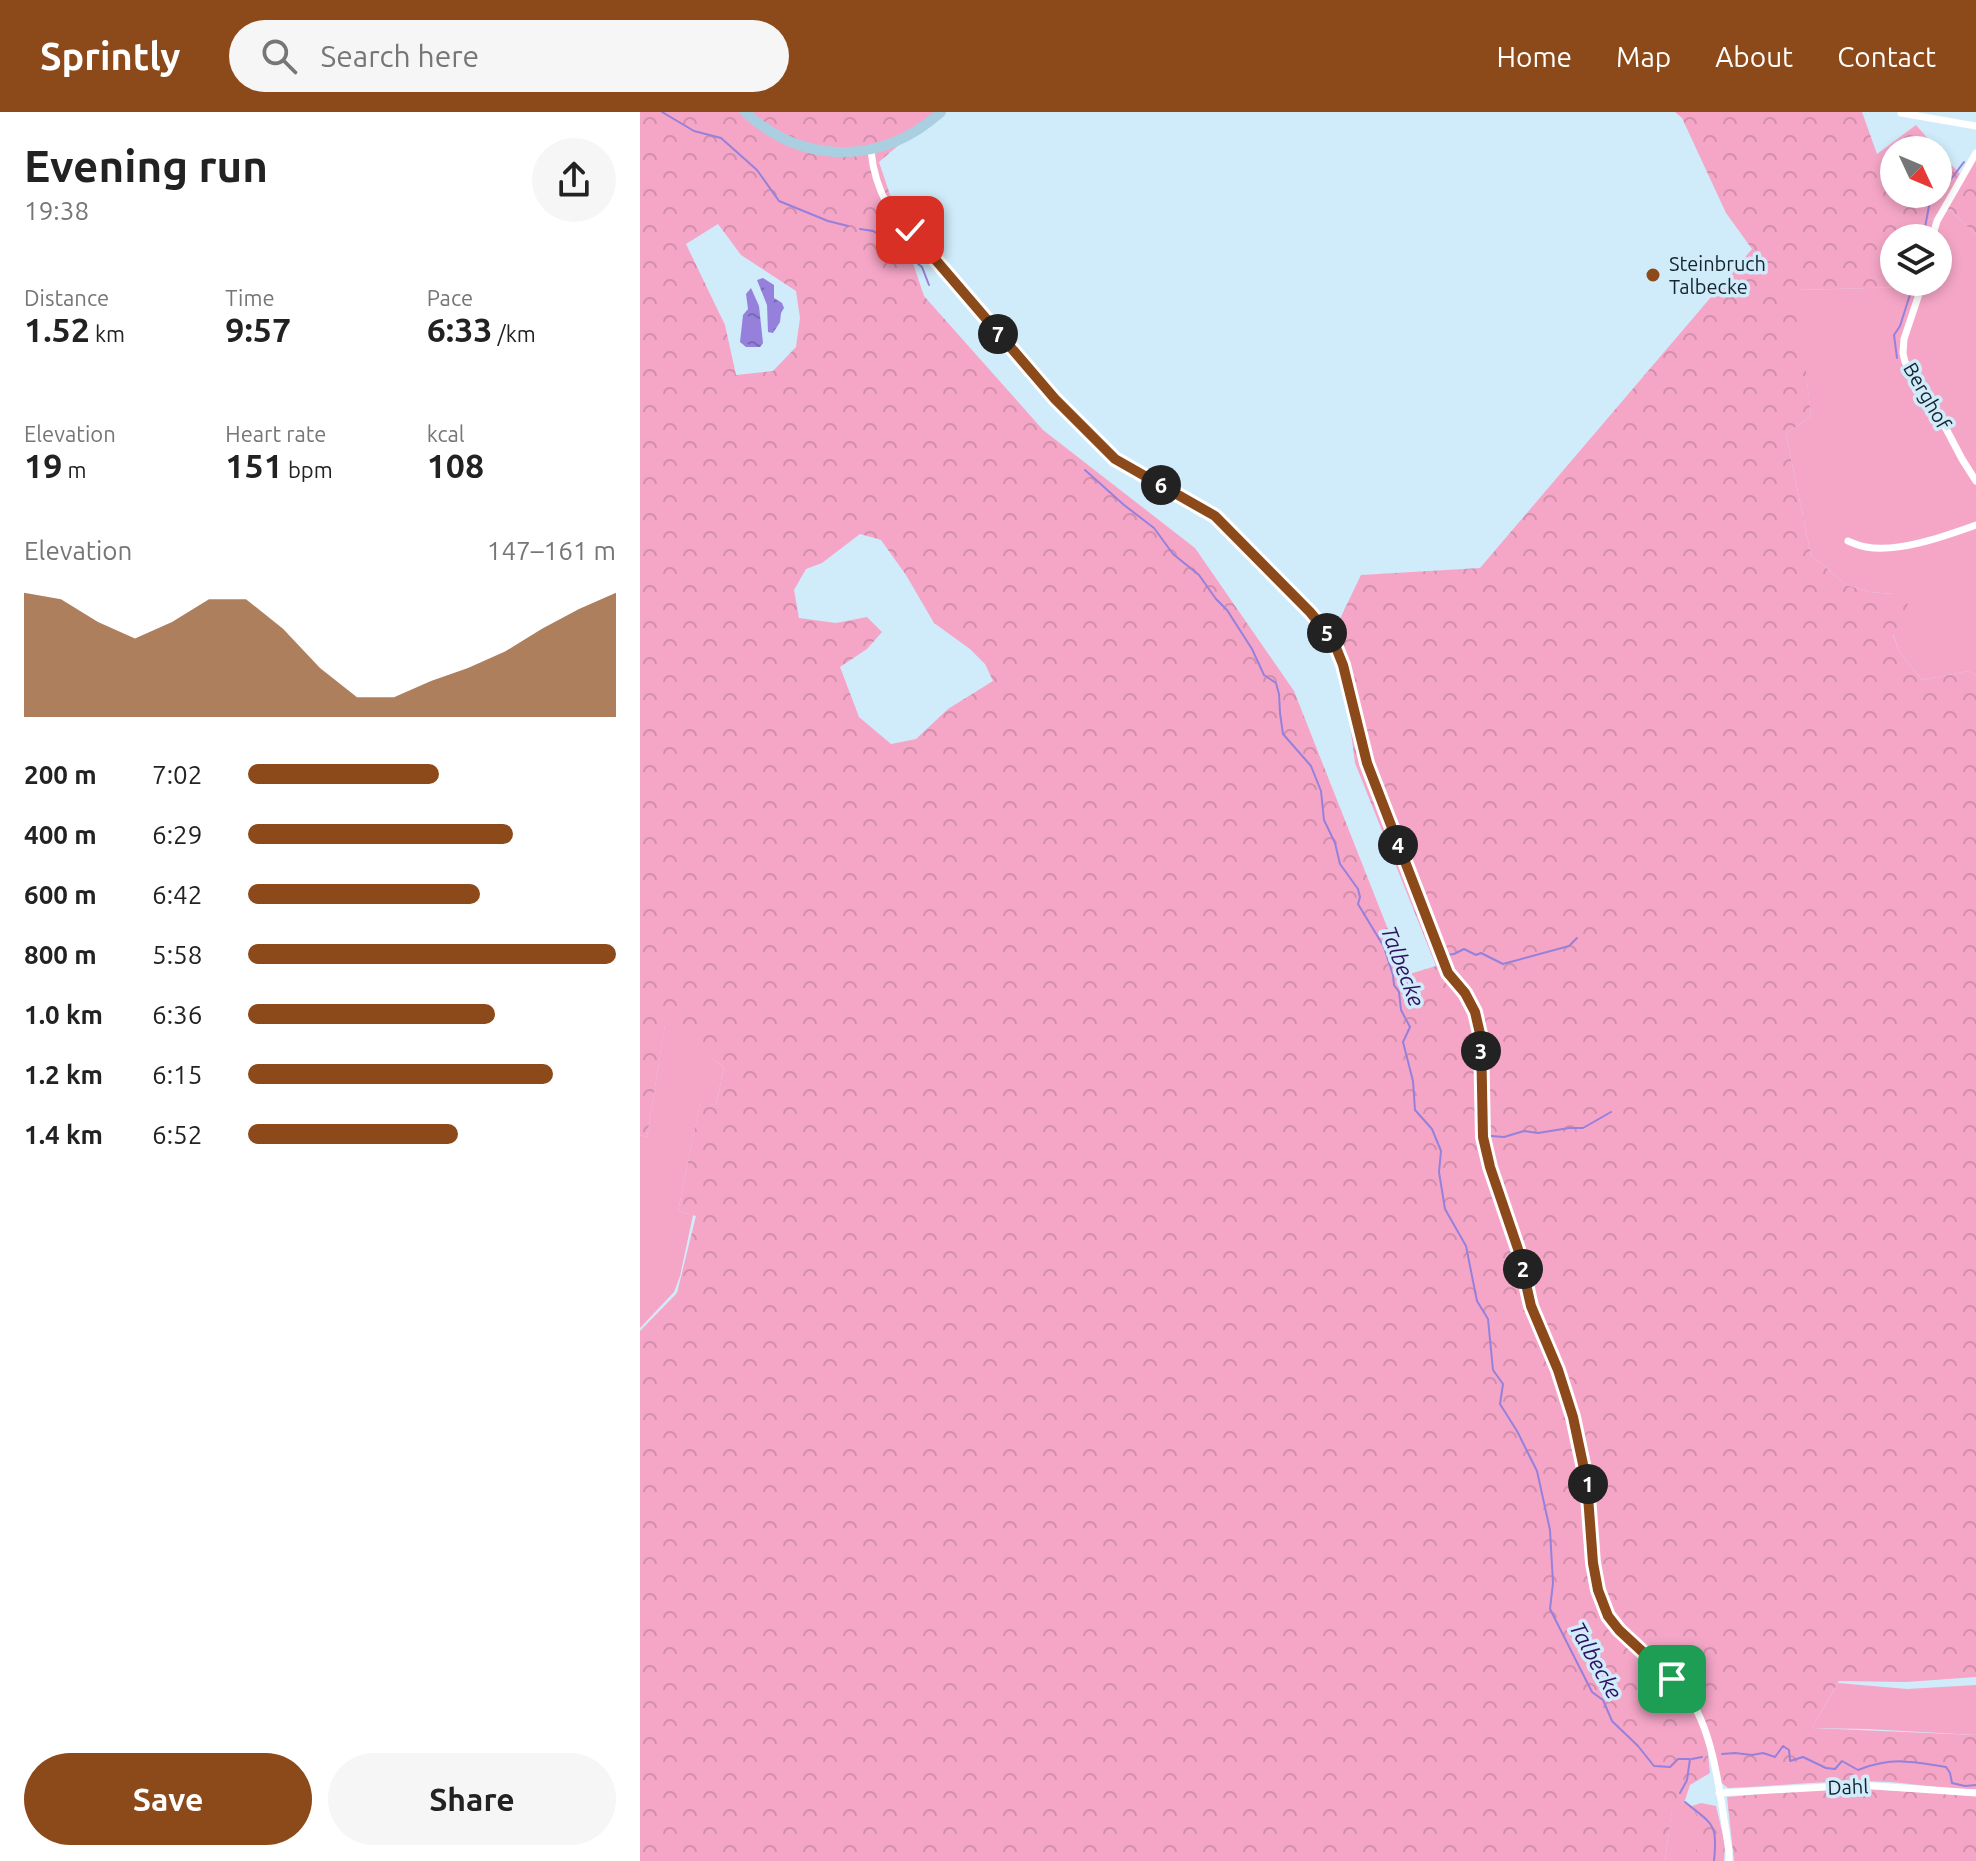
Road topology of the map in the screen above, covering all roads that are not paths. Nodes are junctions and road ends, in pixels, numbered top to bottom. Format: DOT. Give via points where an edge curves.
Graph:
graph roads {
  1 [pos="745,112"];
  2 [pos="941,112"];
  3 [pos="1901,113"];
  4 [pos="1976,126"];
  5 [pos="871,151"];
  6 [pos="1976,153"];
  7 [pos="1936,224"];
  8 [pos="1918,296"];
  9 [pos="1976,481"];
  10 [pos="1976,525"];
  11 [pos="1848,541"];
  12 [pos="1719,1793"];
  13 [pos="1976,1793"];
  14 [pos="1729,1861"];
  1 -- 5 [label="main road" via="800,145"];
  2 -- 5 [label="main road" via="894,144"];
  3 -- 4 [label="street"];
  5 -- 12 [label="street" via="877,184 888,206 1055,399 1115,459 1215,516 1333,640 1372,777 1448,973 1475,1012 1481,1038 1483,1137 1531,1306 1573,1417 1585,1466 1595,1577 1603,1605 1619,1630 1689,1698 1705,1731"];
  6 -- 7 [label="street"];
  8 -- 9 [label="street, Berghof" via="1904,339 1905,362"];
  10 -- 11 [label="street" via="1881,548"];
  12 -- 13 [label="street, Dahl" via="1861,1785"];
  12 -- 14 [label="street"];
}
